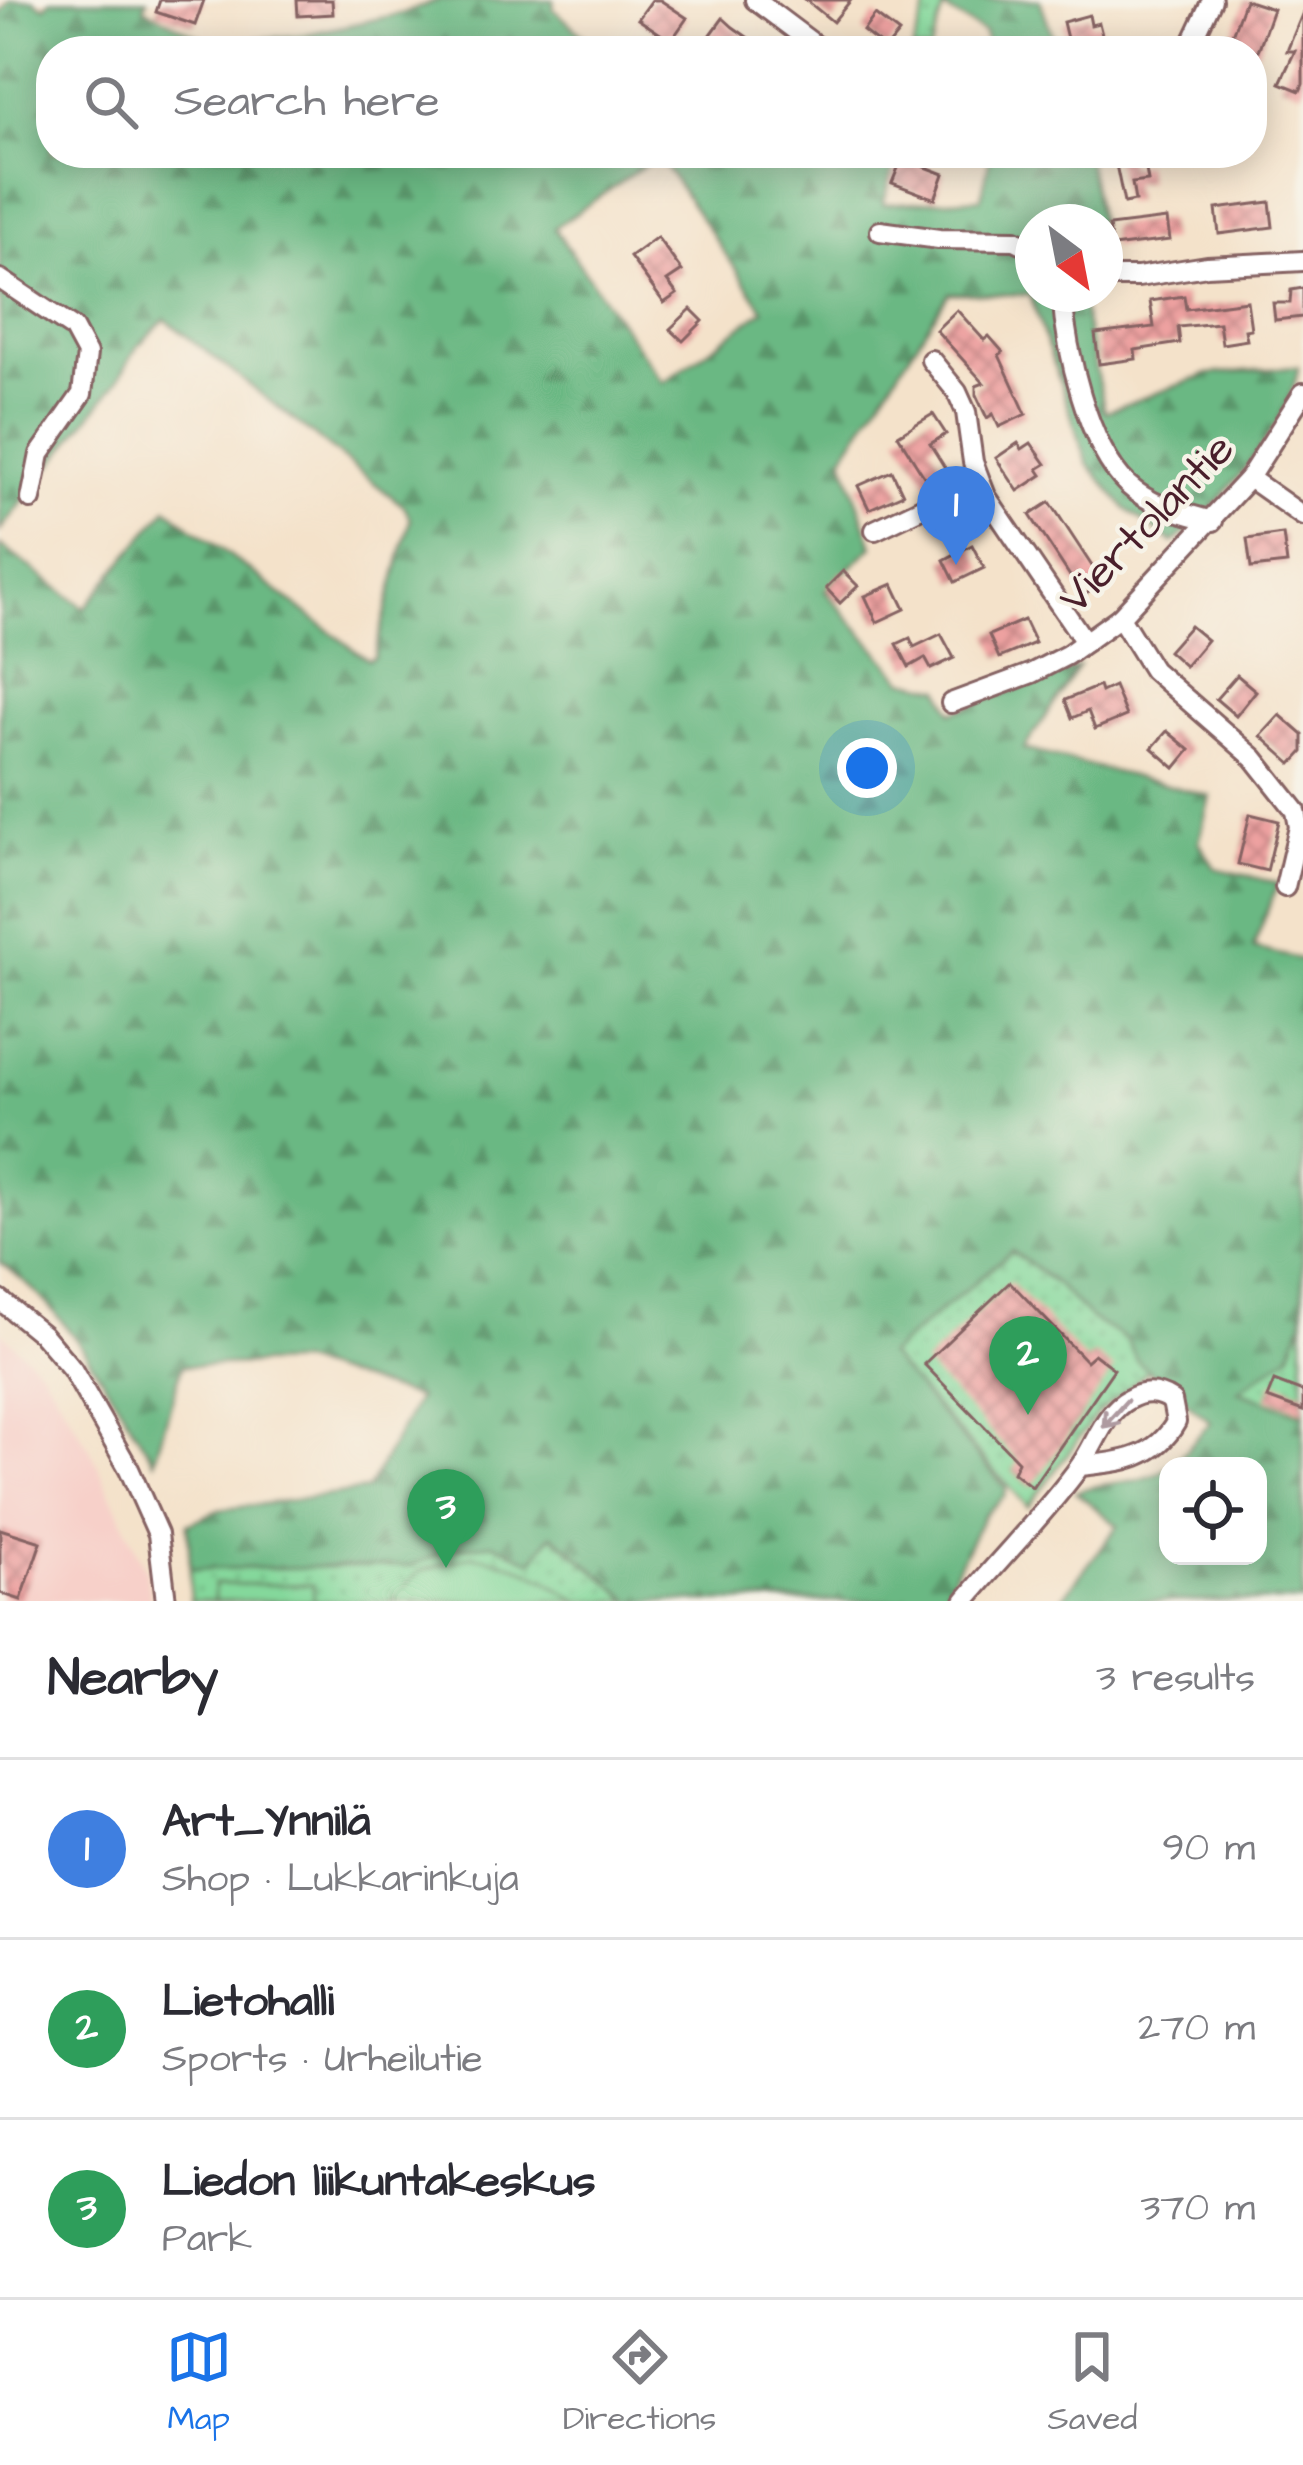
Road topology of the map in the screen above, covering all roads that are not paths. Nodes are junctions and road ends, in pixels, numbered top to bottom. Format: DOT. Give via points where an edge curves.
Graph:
graph roads {
  1 [pos="755,0"];
  2 [pos="1212,0"];
  3 [pos="803,36"];
  4 [pos="1195,36"];
  5 [pos="880,231"];
  6 [pos="1015,240"];
  7 [pos="1303,261"];
  8 [pos="1123,278"];
  9 [pos="0,279"];
  10 [pos="1063,312"];
  11 [pos="931,360"];
  12 [pos="1303,393"];
  13 [pos="1250,478"];
  14 [pos="978,481"];
  15 [pos="31,499"];
  16 [pos="1303,515"];
  17 [pos="1213,521"];
  18 [pos="875,530"];
  19 [pos="1120,617"];
  20 [pos="1085,642"];
  21 [pos="951,703"];
  22 [pos="1285,887"];
  23 [pos="0,1300"];
  24 [pos="1080,1466"];
  25 [pos="166,1601"];
  26 [pos="965,1601"];
  1 -- 3 [label="street"];
  2 -- 4 [label="street"];
  5 -- 6 [label="street"];
  7 -- 8 [label="street"];
  9 -- 15 [label="street" via="74,328 87,354 82,394 40,454"];
  10 -- 17 [label="street" via="1078,389 1126,484 1162,508"];
  11 -- 14 [label="street" via="966,412"];
  12 -- 13 [label="street, Viertolantie"];
  13 -- 16 [label="street"];
  13 -- 17 [label="street, Viertolantie"];
  14 -- 18 [label="street"];
  14 -- 20 [label="street"];
  17 -- 19 [label="street, Viertolantie"];
  19 -- 20 [label="street, Viertolantie"];
  19 -- 22 [label="street" via="1153,670 1254,758 1295,811 1299,827"];
  20 -- 21 [label="street, Viertolantie" via="1032,673"];
  23 -- 25 [label="street" via="72,1369 129,1469 158,1534"];
  24 -- 24 [label="street, one-way" via="1148,1452 1176,1422 1172,1402 1160,1393 1124,1402"];
  24 -- 26 [label="street"];
}
